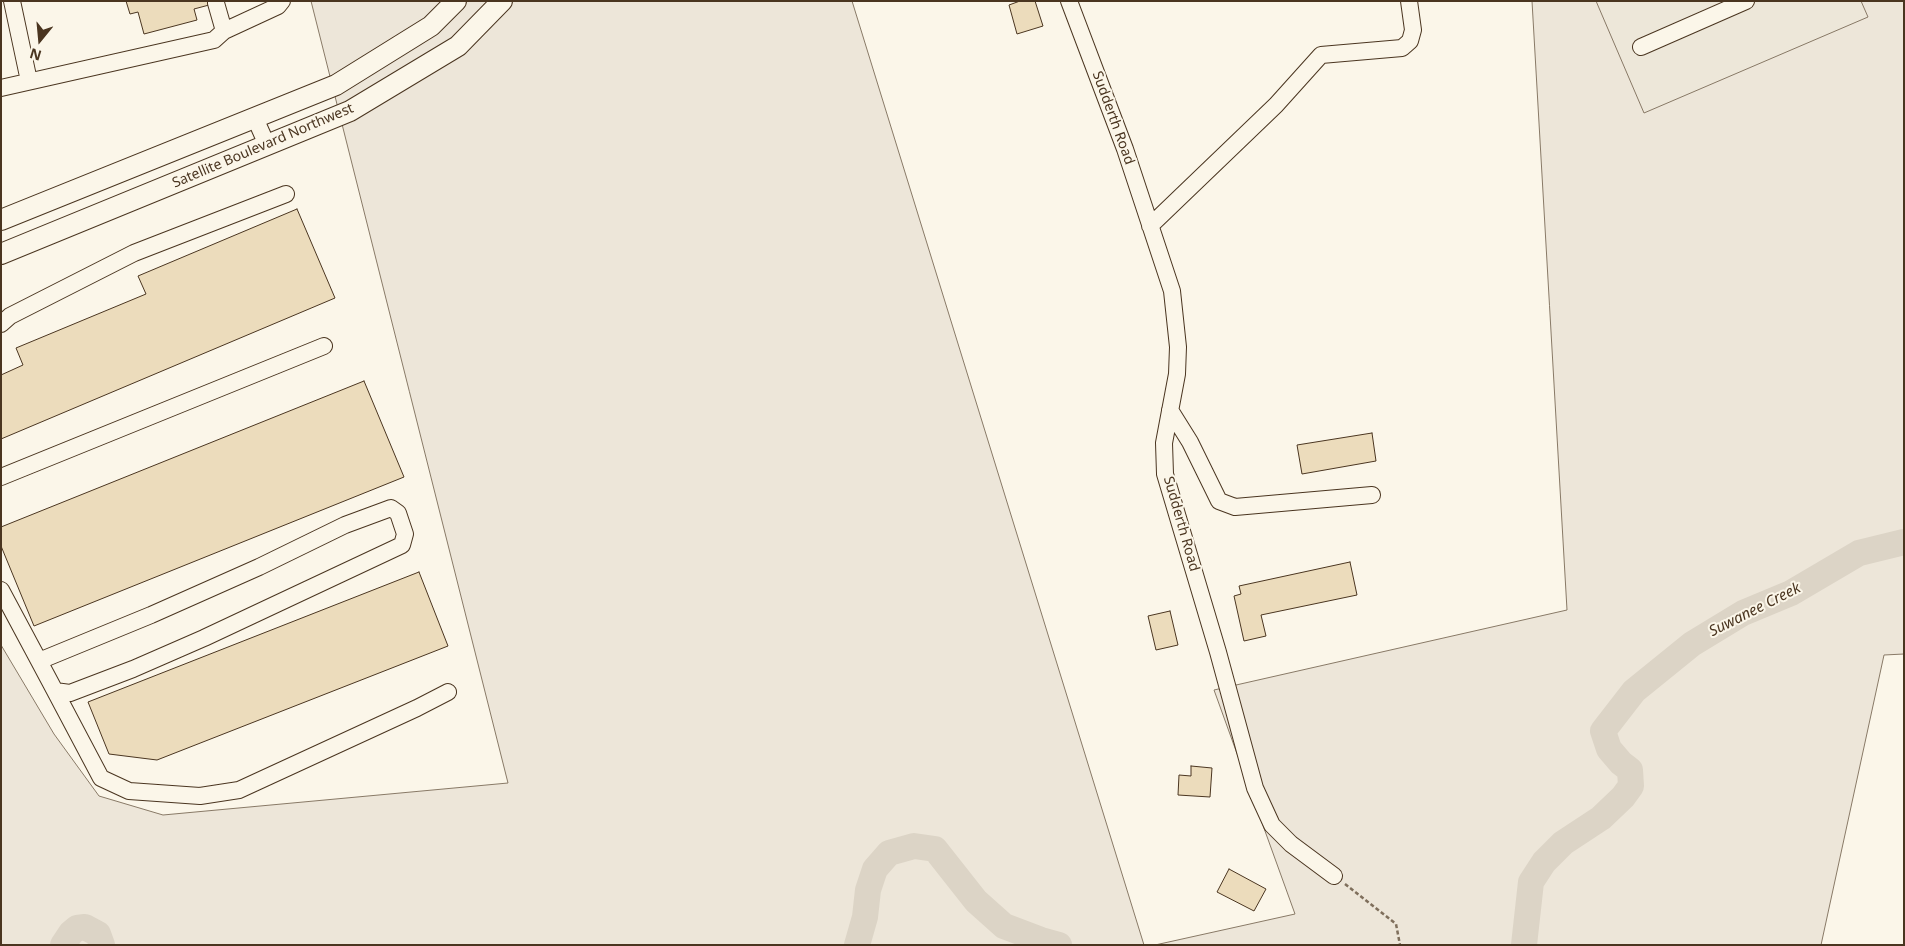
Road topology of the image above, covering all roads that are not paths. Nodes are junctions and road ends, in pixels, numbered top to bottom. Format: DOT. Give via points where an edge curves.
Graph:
graph roads {
  1 [pos="12,1"];
  2 [pos="282,1"];
  3 [pos="456,1"];
  4 [pos="502,1"];
  5 [pos="1069,1"];
  6 [pos="1409,1"];
  7 [pos="1746,1"];
  8 [pos="216,3"];
  9 [pos="260,7"];
  10 [pos="224,31"];
  11 [pos="1641,47"];
  12 [pos="30,81"];
  13 [pos="1,88"];
  14 [pos="255,118"];
  15 [pos="267,145"];
  16 [pos="286,194"];
  17 [pos="1,220"];
  18 [pos="1150,226"];
  19 [pos="1,254"];
  20 [pos="1,324"];
  21 [pos="324,346"];
  22 [pos="1170,410"];
  23 [pos="1,477"];
  24 [pos="1372,495"];
  25 [pos="1,590"];
  26 [pos="39,661"];
  27 [pos="55,691"];
  28 [pos="448,692"];
  29 [pos="1334,876"];
  1 -- 12 [label="street"];
  2 -- 9 [label="street" via="278,6"];
  3 -- 14 [label="main road, Satellite Boulevard Northwest" via="431,26 336,85"];
  4 -- 15 [label="main road, Satellite Boulevard Northwest" via="458,46 350,111"];
  5 -- 18 [label="street, Sudderth Road"];
  6 -- 18 [label="street" via="1413,30 1410,41 1402,48 1322,55 1276,105"];
  7 -- 11 [label="street"];
  8 -- 10 [label="street"];
  9 -- 10 [label="street"];
  10 -- 12 [label="street" via="214,40"];
  12 -- 13 [label="street"];
  14 -- 15 [label="street"];
  14 -- 17 [label="main road, Satellite Boulevard Northwest"];
  15 -- 19 [label="main road, Satellite Boulevard Northwest"];
  16 -- 20 [label="street" via="134,253 10,316"];
  18 -- 22 [label="street, Sudderth Road" via="1172,291 1178,374"];
  21 -- 23 [label="street"];
  22 -- 24 [label="street" via="1219,501 1235,507"];
  22 -- 29 [label="street, Sudderth Road" via="1164,443 1165,474 1255,788 1272,825 1291,844"];
  25 -- 26 [label="street"];
  26 -- 27 [label="street"];
  26 -- 27 [label="street" via="232,579 345,525 391,508 398,513 405,534 402,545 142,665 70,693"];
  27 -- 28 [label="street" via="101,778 129,791 200,796 239,790"];
}
